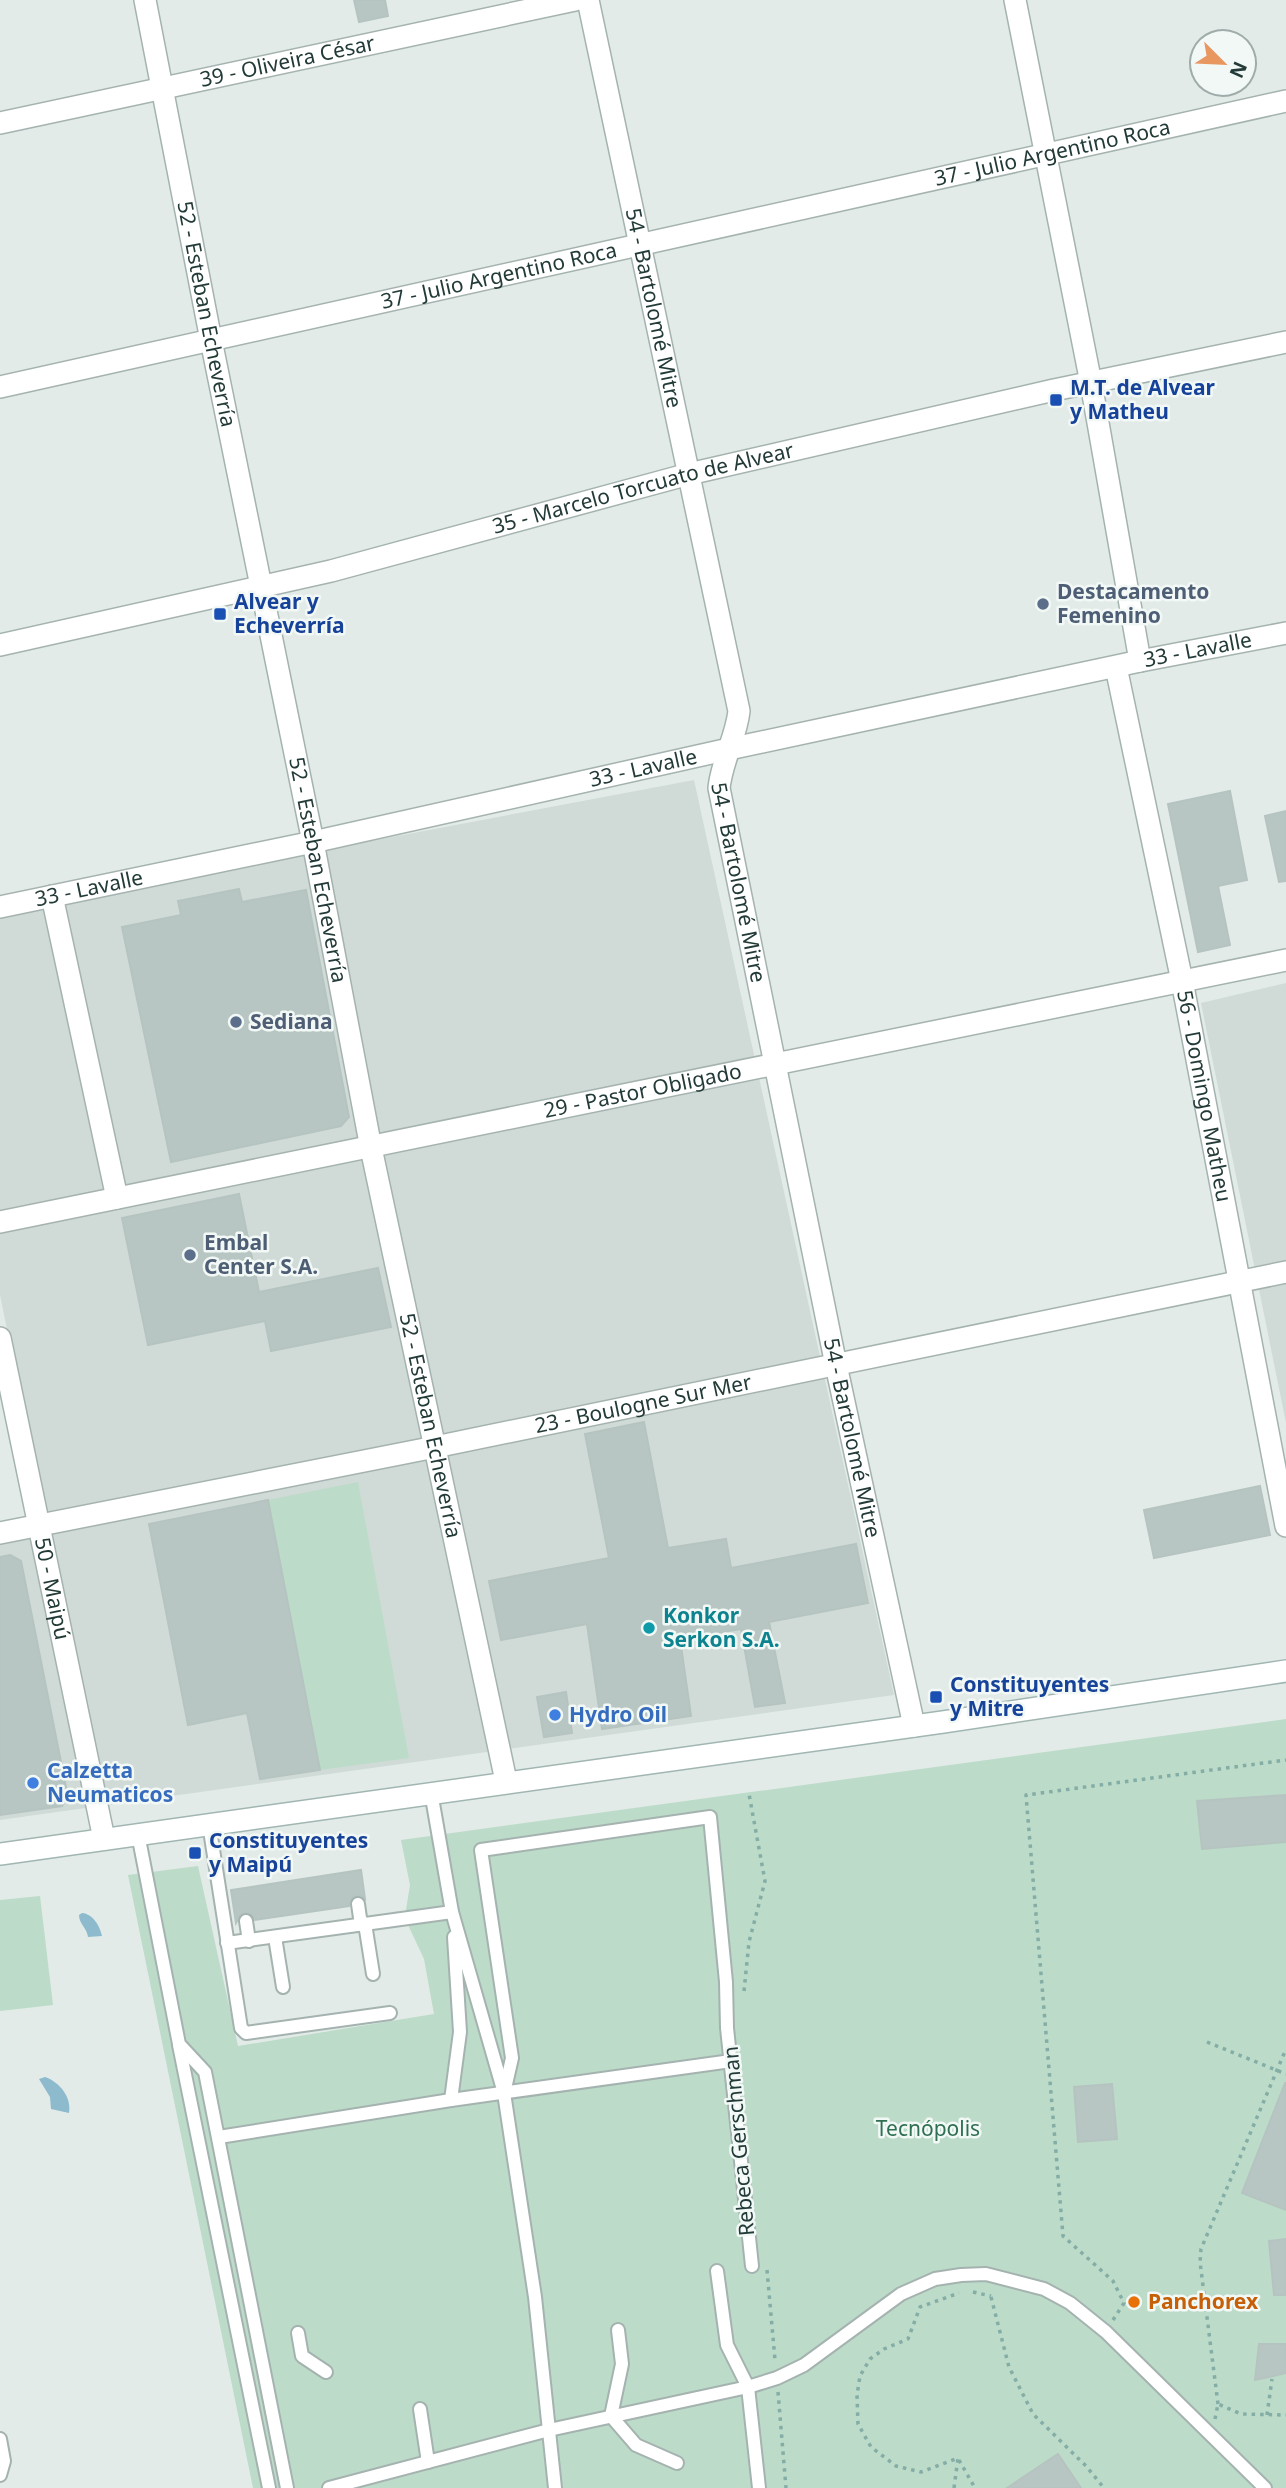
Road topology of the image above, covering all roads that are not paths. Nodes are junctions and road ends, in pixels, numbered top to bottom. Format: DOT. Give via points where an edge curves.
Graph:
graph roads {
  1 [pos="145,0"];
  2 [pos="575,0"];
  3 [pos="588,0"];
  4 [pos="1015,0"];
  5 [pos="162,88"];
  6 [pos="1286,102"];
  7 [pos="0,123"];
  8 [pos="1047,153"];
  9 [pos="641,245"];
  10 [pos="211,340"];
  11 [pos="1286,342"];
  12 [pos="1091,383"];
  13 [pos="0,387"];
  14 [pos="689,474"];
  15 [pos="263,587"];
  16 [pos="1286,633"];
  17 [pos="0,645"];
  18 [pos="1140,662"];
  19 [pos="1116,667"];
  20 [pos="729,749"];
  21 [pos="313,842"];
  22 [pos="52,896"];
  23 [pos="0,907"];
  24 [pos="1286,960"];
  25 [pos="1182,981"];
  26 [pos="774,1065"];
  27 [pos="371,1148"];
  28 [pos="117,1198"];
  29 [pos="0,1223"];
  30 [pos="1286,1272"];
  31 [pos="1238,1282"];
  32 [pos="0,1338"];
  33 [pos="836,1365"];
  34 [pos="435,1447"];
  35 [pos="40,1524"];
  36 [pos="1286,1526"];
  37 [pos="0,1533"];
  38 [pos="1286,1671"];
  39 [pos="914,1726"];
  40 [pos="506,1781"];
  41 [pos="431,1792"];
  42 [pos="209,1824"];
  43 [pos="138,1834"];
  44 [pos="104,1839"];
  45 [pos="0,1853"];
  46 [pos="358,1904"];
  47 [pos="452,1912"];
  48 [pos="246,1922"];
  49 [pos="363,1924"];
  50 [pos="275,1937"];
  51 [pos="249,1941"];
  52 [pos="228,1943"];
  53 [pos="373,1974"];
  54 [pos="283,1987"];
  55 [pos="390,2013"];
  56 [pos="179,2044"];
  57 [pos="731,2061"];
  58 [pos="504,2093"];
  59 [pos="451,2100"];
  60 [pos="219,2137"];
  61 [pos="751,2266"];
  62 [pos="717,2271"];
  63 [pos="618,2330"];
  64 [pos="298,2333"];
  65 [pos="326,2372"];
  66 [pos="748,2387"];
  67 [pos="420,2409"];
  68 [pos="611,2416"];
  69 [pos="549,2430"];
  70 [pos="0,2439"];
  71 [pos="428,2462"];
  72 [pos="677,2463"];
  73 [pos="0,2474"];
  74 [pos="269,2488"];
  75 [pos="287,2488"];
  76 [pos="329,2488"];
  77 [pos="555,2488"];
  78 [pos="759,2488"];
  79 [pos="1265,2488"];
  1 -- 5 [label="street, 52 - Esteban Echeverría"];
  2 -- 5 [label="street, 39 - Oliveira César"];
  3 -- 9 [label="street, 54 - Bartolomé Mitre"];
  4 -- 8 [label="street"];
  5 -- 7 [label="street, 39 - Oliveira César"];
  5 -- 10 [label="street, 52 - Esteban Echeverría"];
  6 -- 8 [label="street, 37 - Julio Argentino Roca"];
  8 -- 9 [label="street, 37 - Julio Argentino Roca"];
  8 -- 12 [label="street"];
  9 -- 10 [label="street, 37 - Julio Argentino Roca"];
  9 -- 14 [label="street, 54 - Bartolomé Mitre"];
  10 -- 13 [label="street, 37 - Julio Argentino Roca"];
  10 -- 15 [label="street, 52 - Esteban Echeverría"];
  11 -- 12 [label="street, 35 - Marcelo Torcuato de Alvear"];
  12 -- 14 [label="street, 35 - Marcelo Torcuato de Alvear"];
  12 -- 18 [label="street"];
  14 -- 15 [label="street, 35 - Marcelo Torcuato de Alvear"];
  14 -- 20 [label="street, 54 - Bartolomé Mitre" via="738,711"];
  15 -- 17 [label="street, 35 - Marcelo Torcuato de Alvear"];
  15 -- 21 [label="street, 52 - Esteban Echeverría"];
  16 -- 18 [label="street, 33 - Lavalle"];
  18 -- 19 [label="street, 33 - Lavalle"];
  19 -- 20 [label="street, 33 - Lavalle"];
  19 -- 25 [label="street, 56 - Domingo Matheu"];
  20 -- 21 [label="street, 33 - Lavalle"];
  20 -- 26 [label="street, 54 - Bartolomé Mitre" via="719,788"];
  21 -- 22 [label="street, 33 - Lavalle"];
  21 -- 27 [label="street, 52 - Esteban Echeverría"];
  22 -- 23 [label="street, 33 - Lavalle"];
  22 -- 28 [label="street"];
  24 -- 25 [label="street, 29 - Pastor Obligado"];
  25 -- 26 [label="street, 29 - Pastor Obligado"];
  25 -- 31 [label="street, 56 - Domingo Matheu"];
  26 -- 27 [label="street, 29 - Pastor Obligado"];
  26 -- 33 [label="street, 54 - Bartolomé Mitre"];
  27 -- 28 [label="street, 29 - Pastor Obligado"];
  27 -- 34 [label="street, 52 - Esteban Echeverría"];
  28 -- 29 [label="street, 29 - Pastor Obligado"];
  30 -- 31 [label="street, 23 - Boulogne Sur Mer"];
  31 -- 33 [label="street, 23 - Boulogne Sur Mer"];
  31 -- 36 [label="street, 56 - Domingo Matheu"];
  32 -- 35 [label="street, 50 - Maipú"];
  33 -- 34 [label="street, 23 - Boulogne Sur Mer"];
  33 -- 39 [label="street, 54 - Bartolomé Mitre"];
  34 -- 35 [label="street, 23 - Boulogne Sur Mer"];
  34 -- 40 [label="street, 52 - Esteban Echeverría"];
  35 -- 37 [label="street, 23 - Boulogne Sur Mer"];
  35 -- 44 [label="street, 50 - Maipú"];
  38 -- 39 [label="street"];
  39 -- 40 [label="street"];
  40 -- 41 [label="street"];
  41 -- 42 [label="street"];
  41 -- 47 [label="lane"];
  42 -- 43 [label="street"];
  42 -- 52 [label="lane"];
  43 -- 44 [label="street"];
  43 -- 56 [label="lane"];
  44 -- 45 [label="street"];
  46 -- 49 [label="lane"];
  47 -- 49 [label="lane"];
  47 -- 58 [label="lane"];
  47 -- 59 [label="lane" via="460,2032"];
  48 -- 51 [label="lane"];
  49 -- 50 [label="lane"];
  49 -- 53 [label="lane"];
  50 -- 51 [label="lane"];
  50 -- 54 [label="lane"];
  51 -- 52 [label="lane"];
  52 -- 55 [label="lane" via="241,2028 246,2033"];
  56 -- 60 [label="lane" via="205,2072"];
  56 -- 74 [label="lane"];
  57 -- 58 [label="lane"];
  57 -- 58 [label="lane" via="710,1817 481,1850 512,2058"];
  57 -- 61 [label="lane"];
  58 -- 59 [label="lane"];
  58 -- 69 [label="lane"];
  59 -- 60 [label="lane"];
  60 -- 75 [label="lane"];
  62 -- 66 [label="lane" via="727,2345"];
  63 -- 68 [label="lane" via="622,2364"];
  64 -- 65 [label="lane" via="302,2356"];
  66 -- 68 [label="lane"];
  66 -- 78 [label="lane"];
  66 -- 79 [label="lane" via="804,2365 901,2294 936,2279 986,2274 1044,2289 1070,2303 1106,2332"];
  67 -- 71 [label="lane"];
  68 -- 69 [label="lane"];
  68 -- 72 [label="lane" via="636,2445"];
  69 -- 71 [label="lane"];
  69 -- 77 [label="lane"];
  70 -- 73 [label="lane" via="4,2461"];
  71 -- 76 [label="lane"];
}
